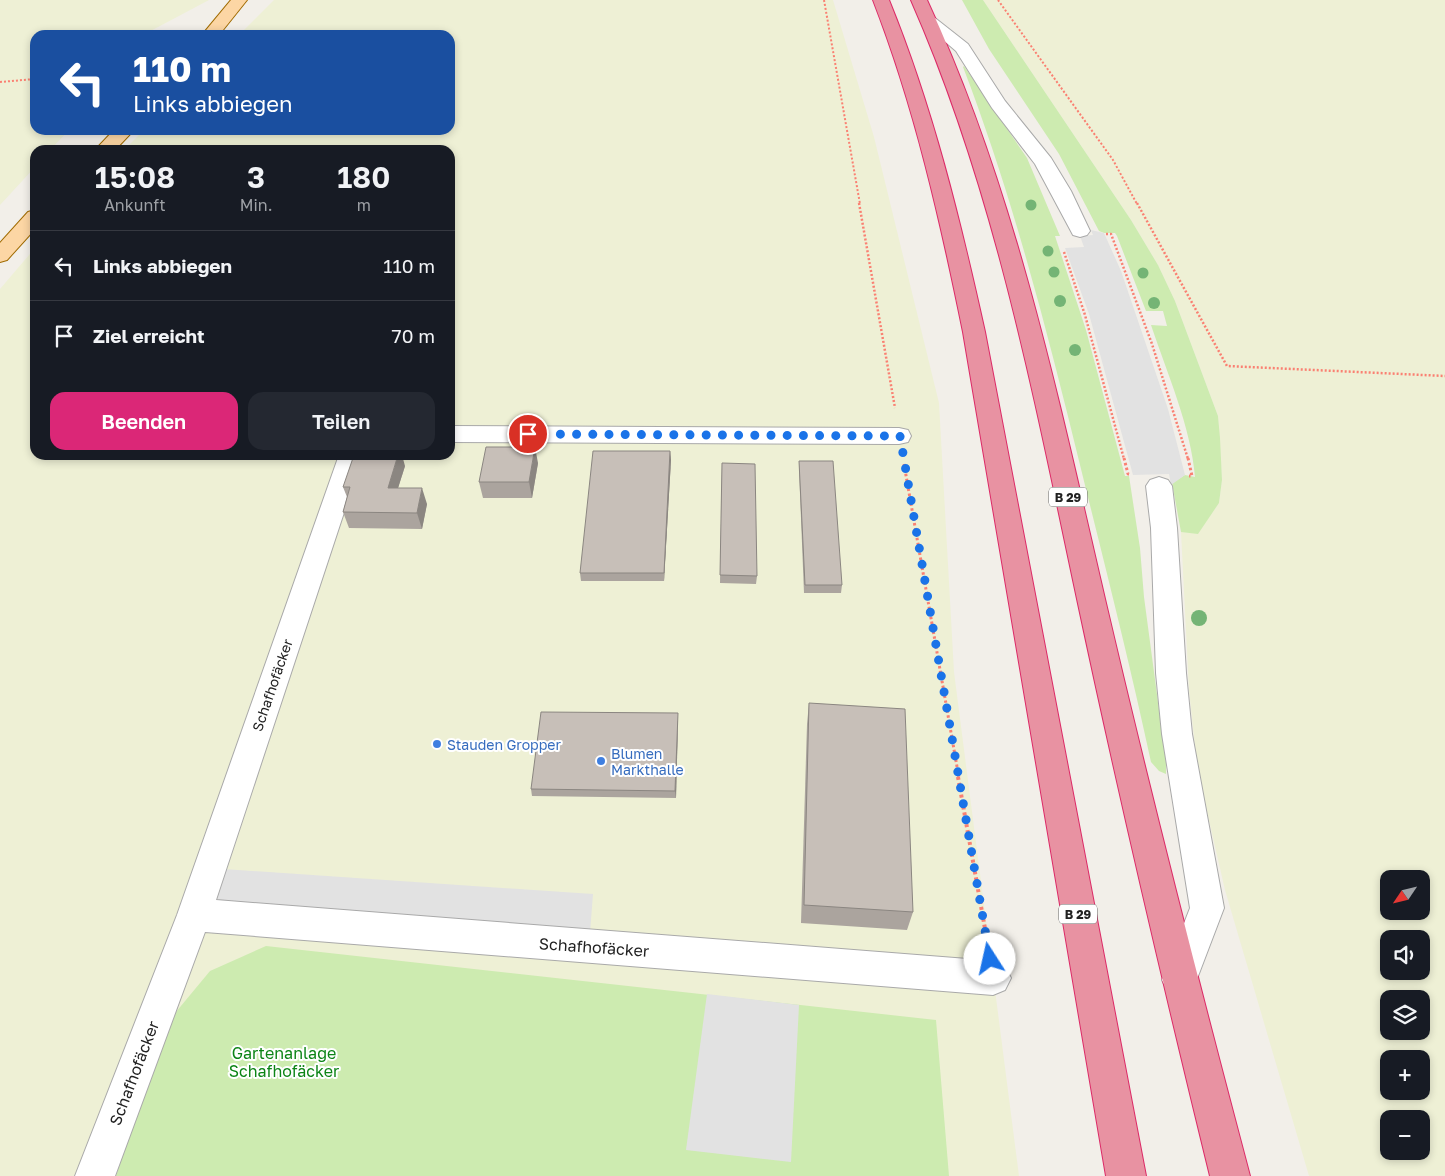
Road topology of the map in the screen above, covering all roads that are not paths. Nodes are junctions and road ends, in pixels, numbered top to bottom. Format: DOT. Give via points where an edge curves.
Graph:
graph roads {
  1 [pos="239,0"];
  2 [pos="881,0"];
  3 [pos="924,11"];
  4 [pos="214,30"];
  5 [pos="120,135"];
  6 [pos="109,145"];
  7 [pos="30,222"];
  8 [pos="1080,231"];
  9 [pos="0,256"];
  10 [pos="455,434"];
  11 [pos="900,436"];
  12 [pos="349,460"];
  13 [pos="1159,479"];
  14 [pos="194,915"];
  15 [pos="993,978"];
  16 [pos="1180,980"];
  17 [pos="95,1176"];
  18 [pos="1126,1176"];
  19 [pos="1230,1176"];
  1 -- 4 [label="main road"];
  2 -- 18 [label="highway, B 29" via="916,100 945,198 972,322"];
  3 -- 8 [label="lane" via="962,48 998,104 1044,162"];
  3 -- 16 [label="highway, B 29" via="959,97 993,195 1068,498"];
  5 -- 6 [label="main road"];
  7 -- 9 [label="main road"];
  10 -- 11 [label="lane"];
  12 -- 14 [label="lane, Schafhofäcker"];
  13 -- 16 [label="lane" via="1176,725 1207,908"];
  14 -- 15 [label="lane, Schafhofäcker"];
  14 -- 17 [label="lane, Schafhofäcker"];
  16 -- 19 [label="highway, B 29"];
}
